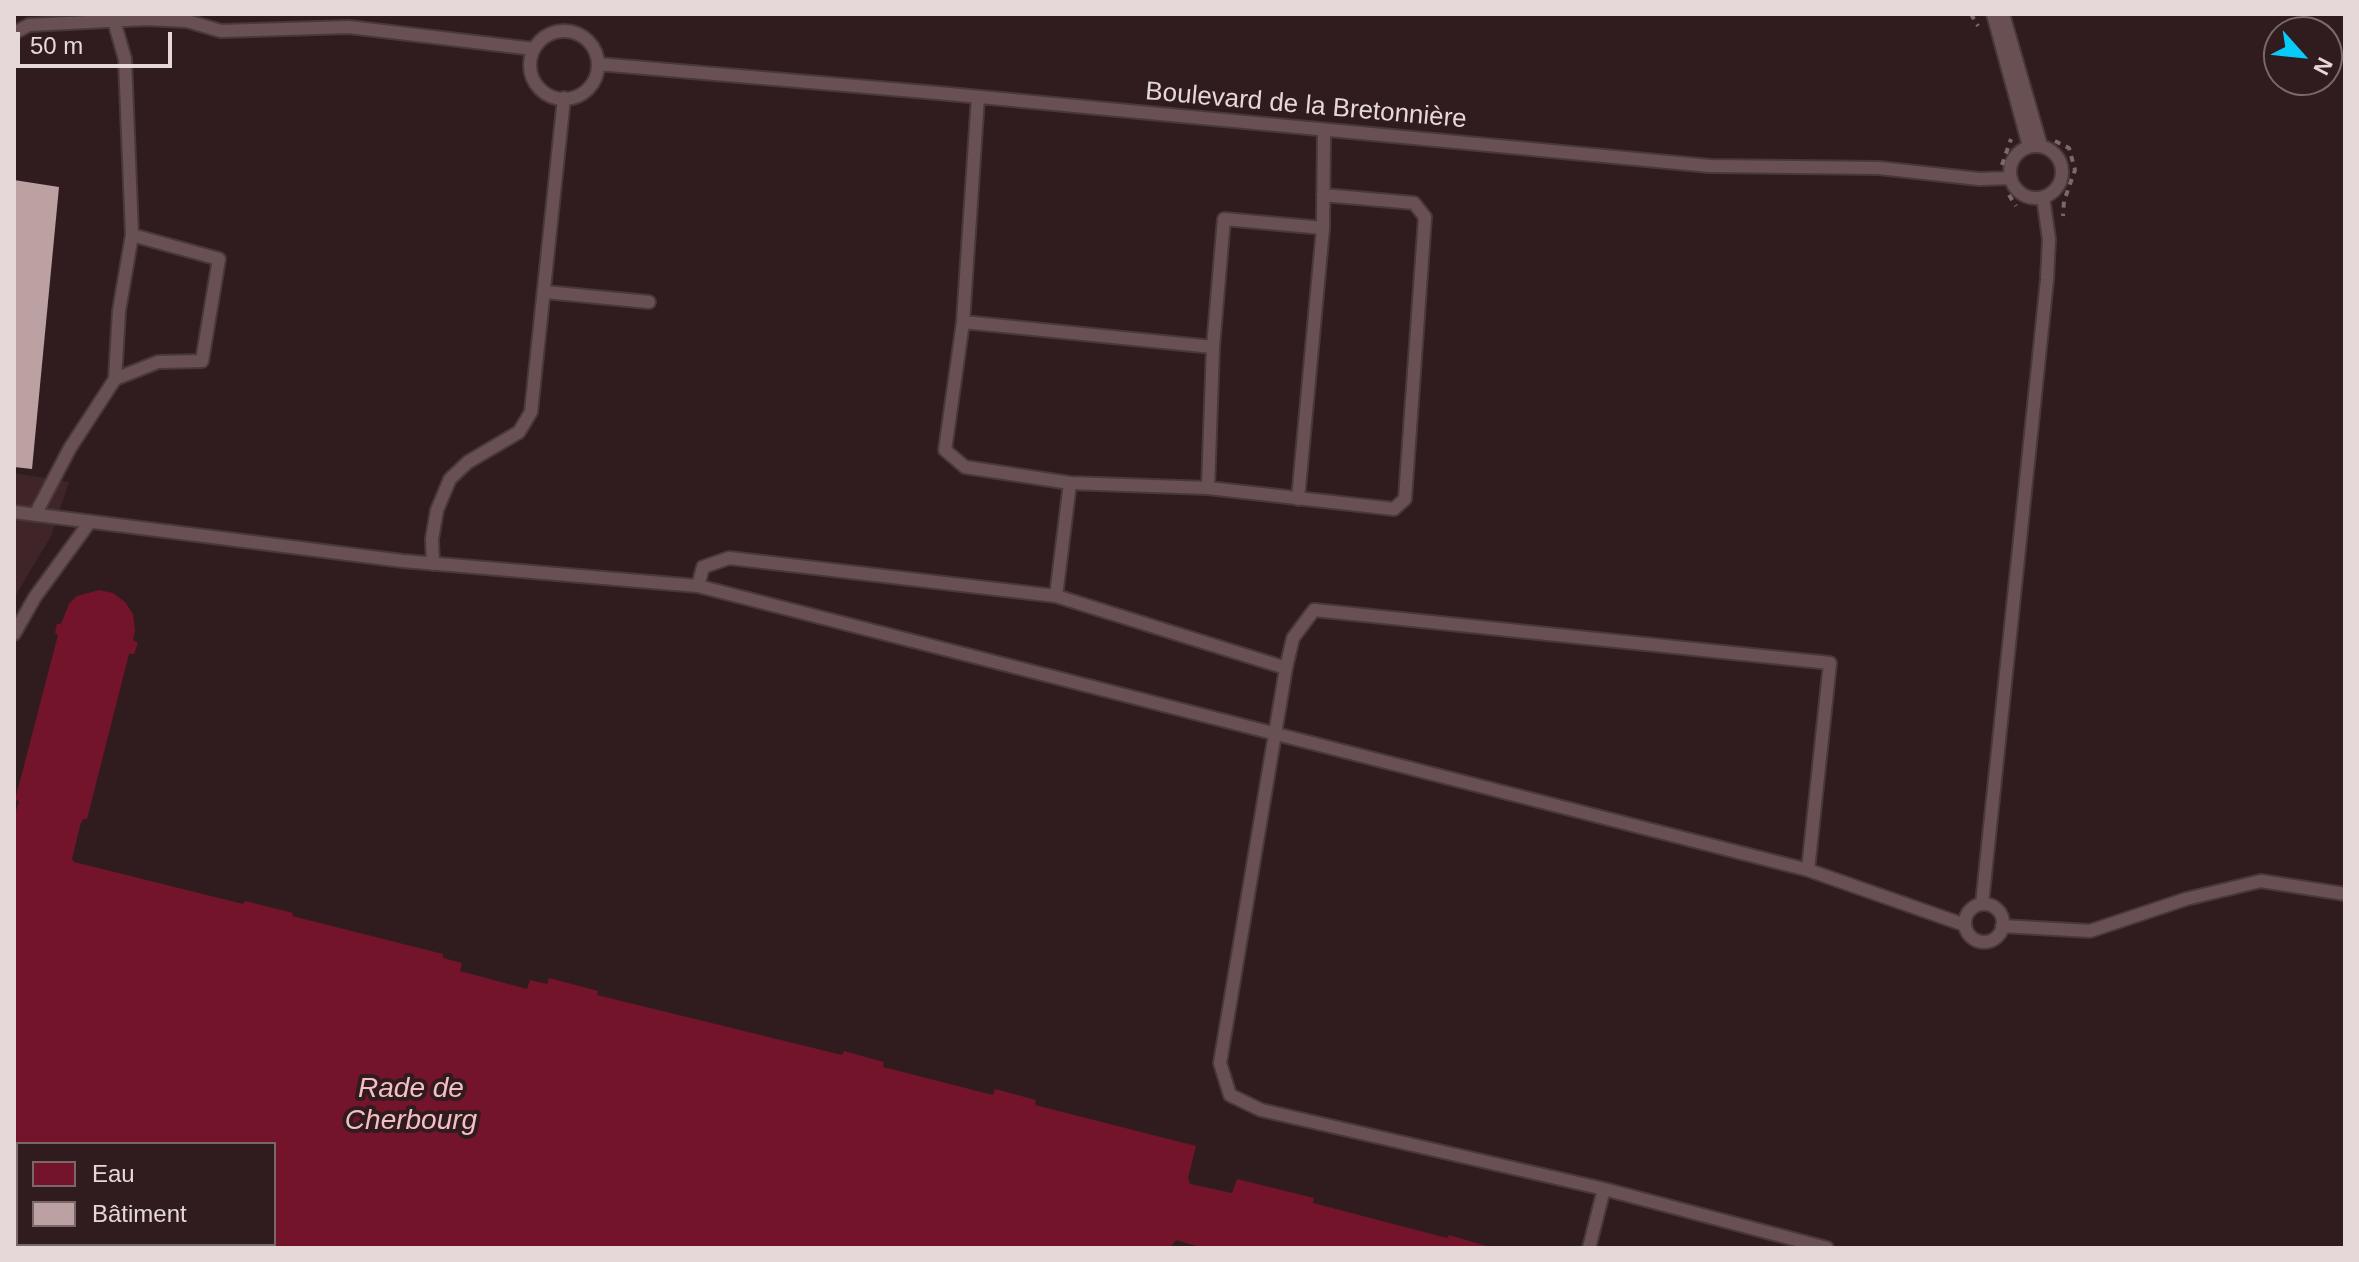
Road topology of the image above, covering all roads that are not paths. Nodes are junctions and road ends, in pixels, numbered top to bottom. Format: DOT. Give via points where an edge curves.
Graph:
graph roads {
  1 [pos="1993,14"];
  2 [pos="2003,14"];
  3 [pos="114,21"];
  4 [pos="14,33"];
  5 [pos="534,49"];
  6 [pos="598,64"];
  7 [pos="978,97"];
  8 [pos="564,98"];
  9 [pos="1324,131"];
  10 [pos="2035,146"];
  11 [pos="2011,178"];
  12 [pos="1323,195"];
  13 [pos="2043,197"];
  14 [pos="1323,228"];
  15 [pos="132,235"];
  16 [pos="545,292"];
  17 [pos="649,302"];
  18 [pos="963,322"];
  19 [pos="1213,347"];
  20 [pos="115,379"];
  21 [pos="1070,483"];
  22 [pos="1208,488"];
  23 [pos="1298,499"];
  24 [pos="14,512"];
  25 [pos="35,515"];
  26 [pos="89,523"];
  27 [pos="433,564"];
  28 [pos="698,586"];
  29 [pos="1056,596"];
  30 [pos="14,634"];
  31 [pos="1286,668"];
  32 [pos="1276,732"];
  33 [pos="1808,870"];
  34 [pos="2345,894"];
  35 [pos="1982,904"];
  36 [pos="1965,925"];
  37 [pos="2002,926"];
  38 [pos="1604,1189"];
  39 [pos="1589,1248"];
  40 [pos="1827,1248"];
  1 -- 10 [label="lane"];
  2 -- 10 [label="lane"];
  3 -- 4 [label="lane" via="29,25"];
  3 -- 5 [label="lane" via="187,21 221,31 349,27"];
  3 -- 15 [label="lane" via="125,59"];
  5 -- 6 [label="lane" via="551,33 573,32 591,44"];
  5 -- 8 [label="lane" via="530,60 535,82 543,91"];
  6 -- 7 [label="lane, Boulevard de la Bretonnière"];
  6 -- 8 [label="lane" via="584,92"];
  7 -- 9 [label="lane, Boulevard de la Bretonnière"];
  7 -- 18 [label="lane"];
  8 -- 16 [label="lane"];
  9 -- 11 [label="lane, Boulevard de la Bretonnière" via="1710,166 1879,168"];
  9 -- 12 [label="lane"];
  10 -- 11 [label="lane" via="2015,156"];
  10 -- 13 [label="lane" via="2054,152 2062,167 2060,184"];
  11 -- 13 [label="lane" via="2023,195"];
  12 -- 14 [label="lane"];
  12 -- 23 [label="lane" via="1414,203 1425,217 1405,499 1394,509"];
  13 -- 35 [label="lane" via="2047,280"];
  14 -- 19 [label="lane" via="1224,219"];
  14 -- 23 [label="lane"];
  15 -- 20 [label="lane"];
  15 -- 20 [label="lane" via="219,259 202,361 158,362"];
  16 -- 17 [label="lane"];
  16 -- 27 [label="lane" via="531,412 519,432 450,479 437,510"];
  18 -- 19 [label="lane"];
  18 -- 21 [label="lane" via="945,450 965,467"];
  19 -- 22 [label="lane"];
  20 -- 25 [label="lane"];
  21 -- 22 [label="lane"];
  21 -- 29 [label="lane"];
  22 -- 23 [label="lane"];
  24 -- 25 [label="lane"];
  25 -- 26 [label="lane"];
  26 -- 27 [label="lane"];
  26 -- 30 [label="lane"];
  27 -- 28 [label="lane"];
  28 -- 29 [label="lane" via="703,567 729,558"];
  28 -- 32 [label="lane"];
  29 -- 31 [label="lane"];
  31 -- 32 [label="lane"];
  31 -- 33 [label="lane" via="1293,638 1314,610 1830,663"];
  32 -- 33 [label="lane"];
  32 -- 38 [label="lane" via="1220,1063 1230,1095 1261,1110"];
  33 -- 36 [label="lane"];
  34 -- 37 [label="lane" via="2261,881 2090,931"];
  35 -- 36 [label="lane" via="1967,913"];
  35 -- 37 [label="lane" via="1997,910"];
  36 -- 37 [label="lane" via="1981,942 1997,936"];
  38 -- 39 [label="lane"];
  38 -- 40 [label="lane"];
}
